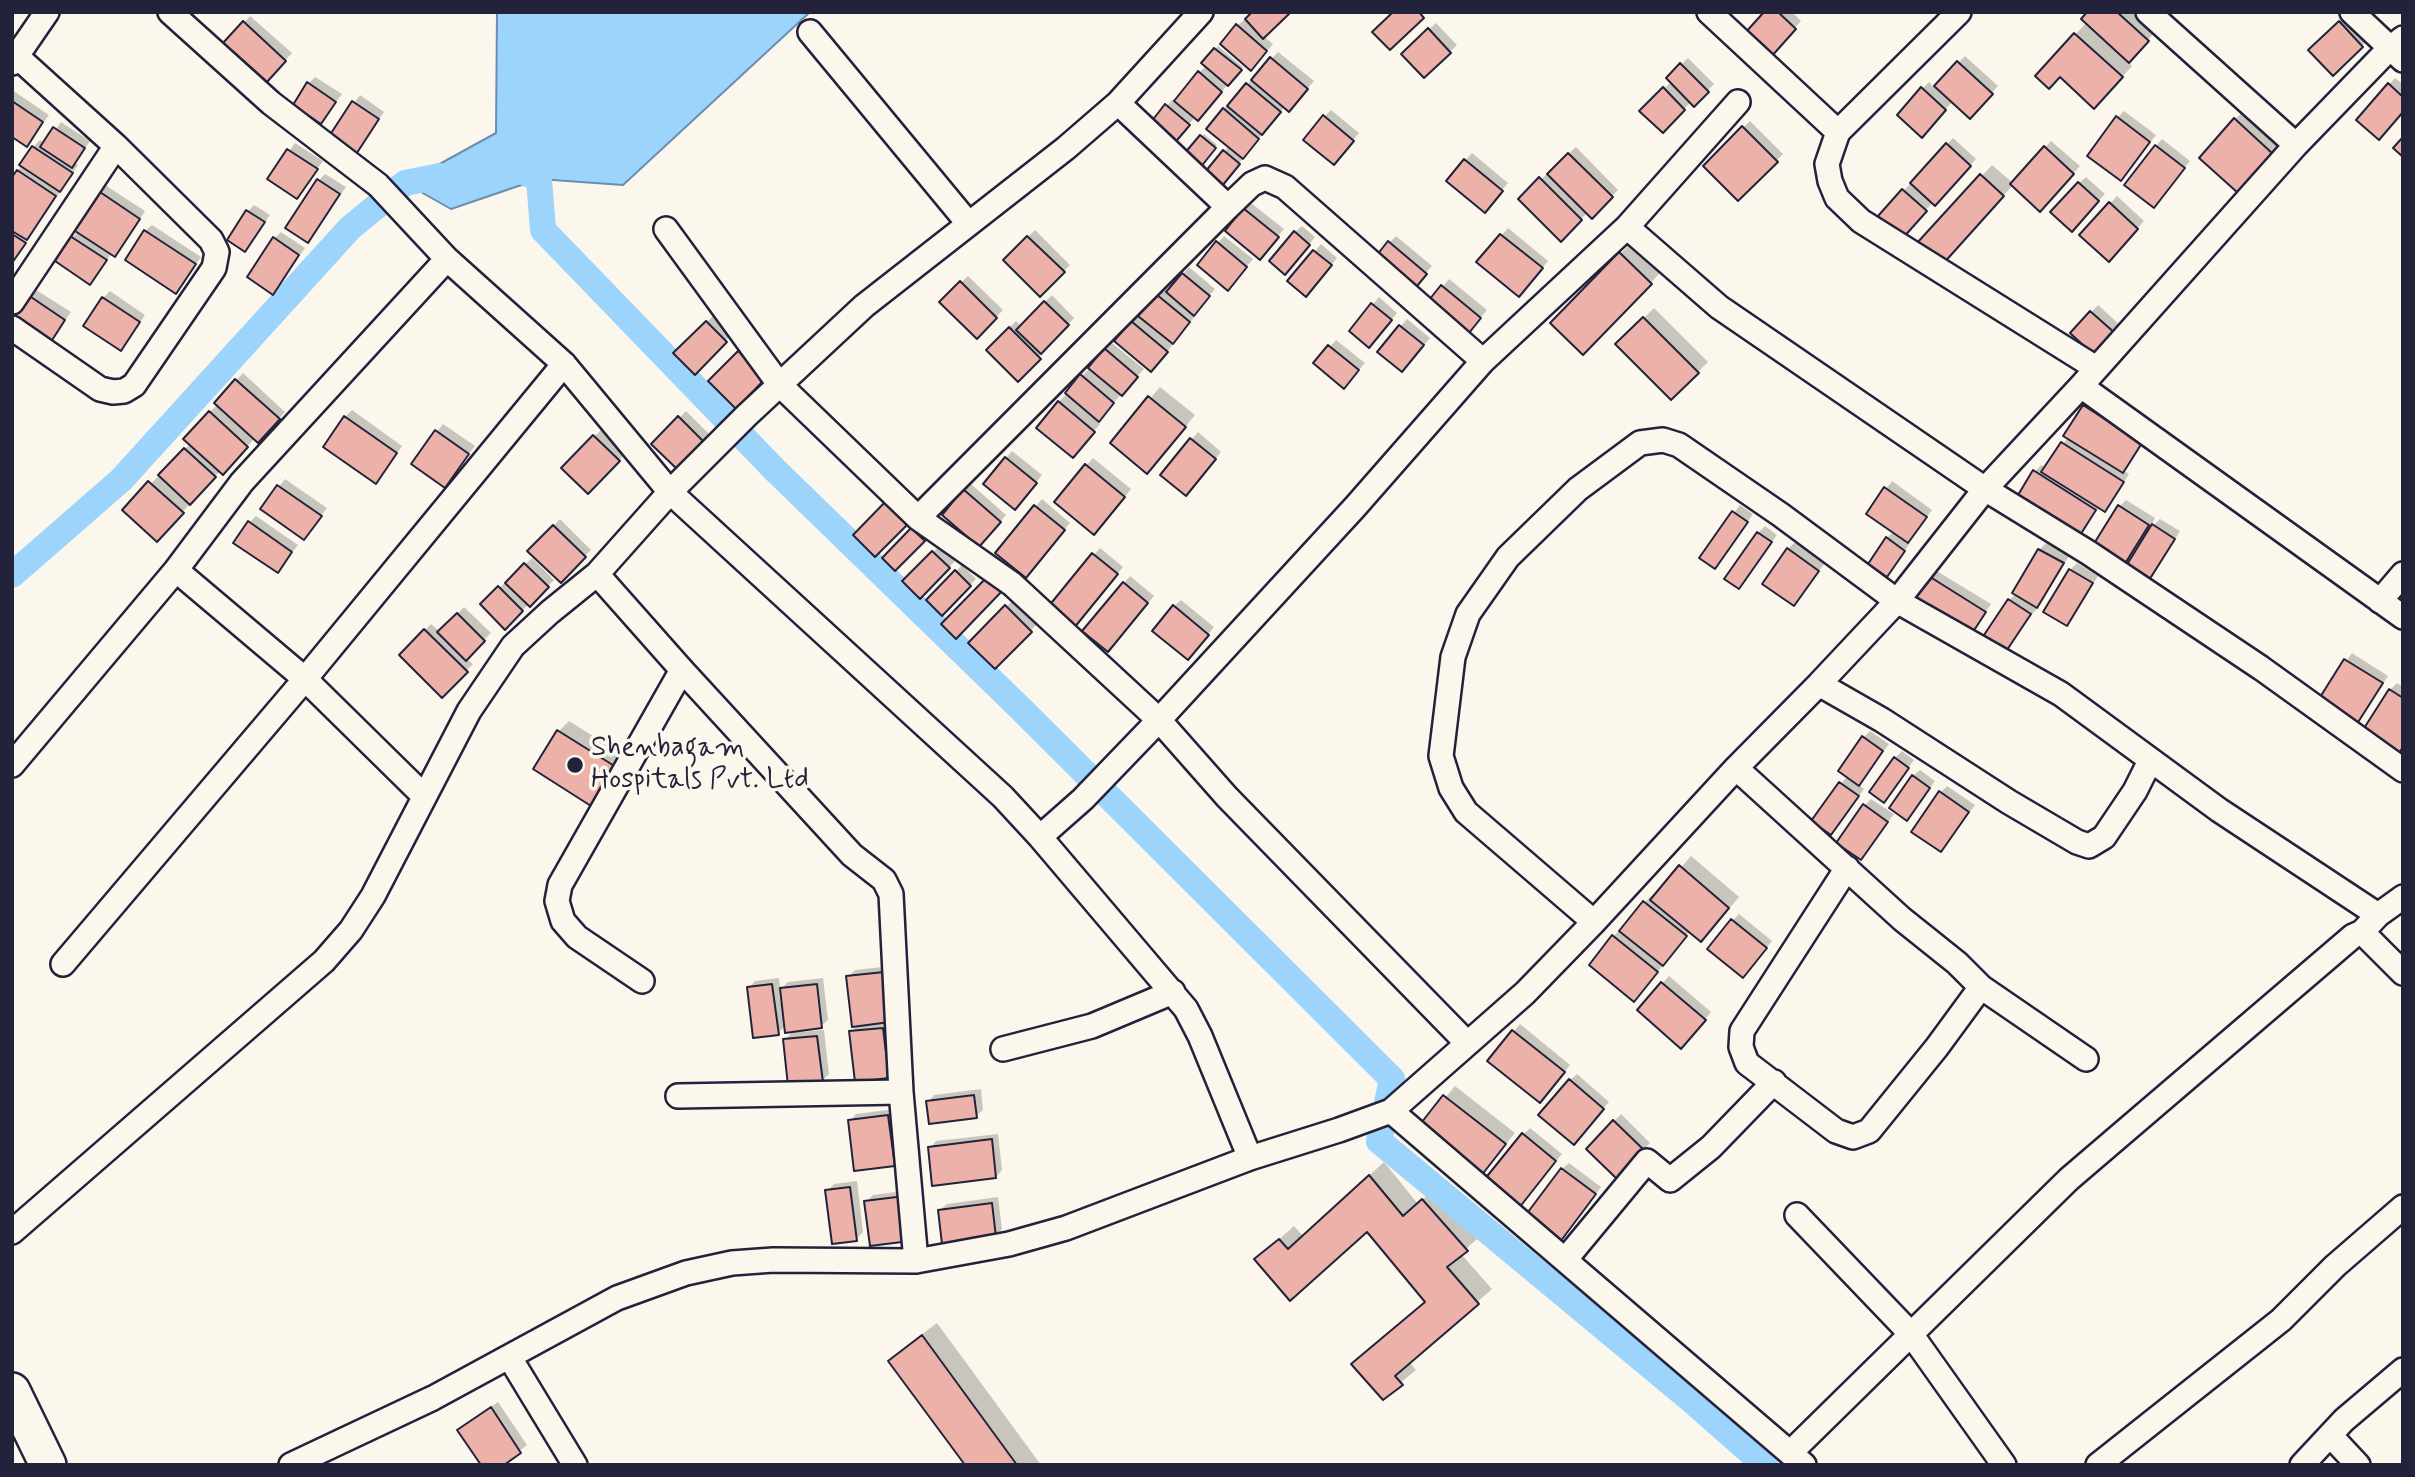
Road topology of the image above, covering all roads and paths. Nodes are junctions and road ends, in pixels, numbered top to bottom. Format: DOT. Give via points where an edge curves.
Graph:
graph roads {
  1 [pos="47,12"];
  2 [pos="170,12"];
  3 [pos="1201,12"];
  4 [pos="1959,12"];
  5 [pos="2148,12"];
  6 [pos="2352,12"];
  7 [pos="1722,16"];
  8 [pos="810,33"];
  9 [pos="2398,49"];
  10 [pos="14,57"];
  11 [pos="1738,102"];
  12 [pos="1118,103"];
  13 [pos="1838,132"];
  14 [pos="2296,145"];
  15 [pos="116,146"];
  16 [pos="1228,207"];
  17 [pos="968,223"];
  18 [pos="1627,227"];
  19 [pos="666,229"];
  20 [pos="447,259"];
  21 [pos="12,302"];
  22 [pos="12,328"];
  23 [pos="1483,361"];
  24 [pos="564,364"];
  25 [pos="2096,368"];
  26 [pos="779,384"];
  27 [pos="2081,386"];
  28 [pos="1985,489"];
  29 [pos="670,492"];
  30 [pos="918,518"];
  31 [pos="176,570"];
  32 [pos="597,574"];
  33 [pos="2403,574"];
  34 [pos="1897,601"];
  35 [pos="2380,601"];
  36 [pos="2403,617"];
  37 [pos="682,670"];
  38 [pos="306,679"];
  39 [pos="1819,684"];
  40 [pos="1158,720"];
  41 [pos="2150,761"];
  42 [pos="12,765"];
  43 [pos="1736,768"];
  44 [pos="2403,770"];
  45 [pos="424,796"];
  46 [pos="1040,836"];
  47 [pos="1847,868"];
  48 [pos="2403,897"];
  49 [pos="2378,915"];
  50 [pos="1594,922"];
  51 [pos="2362,932"];
  52 [pos="63,964"];
  53 [pos="2403,973"];
  54 [pos="642,981"];
  55 [pos="1981,987"];
  56 [pos="1172,992"];
  57 [pos="1467,1043"];
  58 [pos="1003,1049"];
  59 [pos="2086,1059"];
  60 [pos="1774,1082"];
  61 [pos="901,1092"];
  62 [pos="678,1096"];
  63 [pos="1385,1113"];
  64 [pos="1250,1158"];
  65 [pos="2403,1206"];
  66 [pos="1797,1215"];
  67 [pos="12,1233"];
  68 [pos="1565,1260"];
  69 [pos="916,1261"];
  70 [pos="1911,1334"];
  71 [pos="510,1358"];
  72 [pos="2403,1370"];
  73 [pos="12,1391"];
  74 [pos="2330,1435"];
  75 [pos="1797,1459"];
  76 [pos="48,1465"];
  77 [pos="291,1465"];
  78 [pos="575,1465"];
  79 [pos="2004,1465"];
  80 [pos="2098,1465"];
  81 [pos="2302,1465"];
  82 [pos="2358,1465"];
  1 -- 10 [label="street"];
  2 -- 20 [label="street" via="271,103 378,185"];
  3 -- 12 [label="street"];
  4 -- 13 [label="street"];
  5 -- 14 [label="street"];
  6 -- 9 [label="street"];
  7 -- 13 [label="street"];
  8 -- 17 [label="street"];
  9 -- 14 [label="street"];
  10 -- 15 [label="street"];
  11 -- 18 [label="street"];
  12 -- 16 [label="street"];
  12 -- 17 [label="street"];
  13 -- 25 [label="street" via="1827,164 1830,181 1837,198 1861,220"];
  14 -- 25 [label="street"];
  15 -- 21 [label="street"];
  15 -- 22 [label="street" via="211,240 217,252 214,268 134,385 124,391 100,389"];
  16 -- 23 [label="street" via="1265,178 1285,187"];
  16 -- 30 [label="street"];
  17 -- 26 [label="street" via="864,306"];
  18 -- 23 [label="street"];
  18 -- 28 [label="street" via="1719,307"];
  19 -- 26 [label="street"];
  20 -- 24 [label="street"];
  20 -- 31 [label="street" via="242,482"];
  23 -- 40 [label="street"];
  24 -- 29 [label="street"];
  24 -- 38 [label="street"];
  25 -- 27 [label="street"];
  26 -- 29 [label="street"];
  26 -- 30 [label="street"];
  27 -- 28 [label="street"];
  27 -- 35 [label="street"];
  28 -- 34 [label="street"];
  28 -- 44 [label="street" via="2261,668"];
  29 -- 32 [label="street"];
  29 -- 46 [label="street" via="943,740"];
  30 -- 40 [label="street" via="1012,584"];
  31 -- 38 [label="street"];
  31 -- 42 [label="street"];
  32 -- 37 [label="street"];
  32 -- 45 [label="street" via="513,646 469,711"];
  33 -- 35 [label="street"];
  34 -- 39 [label="street"];
  34 -- 41 [label="street" via="2061,694"];
  34 -- 50 [label="street" via="1782,514 1679,445 1662,440 1640,443 1578,489 1508,557 1468,614 1453,657 1441,756 1451,788 1466,812"];
  35 -- 36 [label="street"];
  37 -- 54 [label="street" via="560,885 557,901 563,921 577,937"];
  37 -- 61 [label="street" via="852,855 888,887"];
  38 -- 45 [label="street"];
  38 -- 52 [label="street"];
  39 -- 41 [label="street" via="2089,846 2104,837"];
  39 -- 43 [label="street"];
  40 -- 46 [label="street" via="1083,799"];
  40 -- 57 [label="street"];
  41 -- 49 [label="street"];
  43 -- 47 [label="street"];
  43 -- 50 [label="street"];
  45 -- 67 [label="street" via="373,896 324,961"];
  46 -- 56 [label="street"];
  47 -- 55 [label="street"];
  47 -- 60 [label="street" via="1742,1031 1741,1047 1747,1062"];
  48 -- 49 [label="street"];
  49 -- 51 [label="street"];
  50 -- 57 [label="street" via="1525,993"];
  51 -- 53 [label="street"];
  51 -- 70 [label="street" via="2069,1179"];
  55 -- 59 [label="street"];
  55 -- 60 [label="street" via="1869,1131 1853,1137 1836,1131"];
  56 -- 58 [label="street" via="1092,1026"];
  56 -- 64 [label="street" via="1200,1036"];
  57 -- 63 [label="street"];
  60 -- 68 [label="street" via="1711,1147 1670,1180 1647,1161"];
  61 -- 62 [label="street"];
  61 -- 69 [label="street"];
  63 -- 64 [label="street"];
  63 -- 68 [label="street"];
  64 -- 69 [label="street" via="1066,1228"];
  65 -- 80 [label="street" via="2281,1320"];
  66 -- 70 [label="street"];
  68 -- 75 [label="street"];
  69 -- 71 [label="street" via="733,1263 686,1273 617,1298"];
  70 -- 75 [label="street"];
  70 -- 79 [label="street"];
  71 -- 77 [label="street"];
  71 -- 78 [label="street"];
  72 -- 74 [label="street"];
  73 -- 76 [label="main road"];
  74 -- 81 [label="street"];
  74 -- 82 [label="street"];
}
